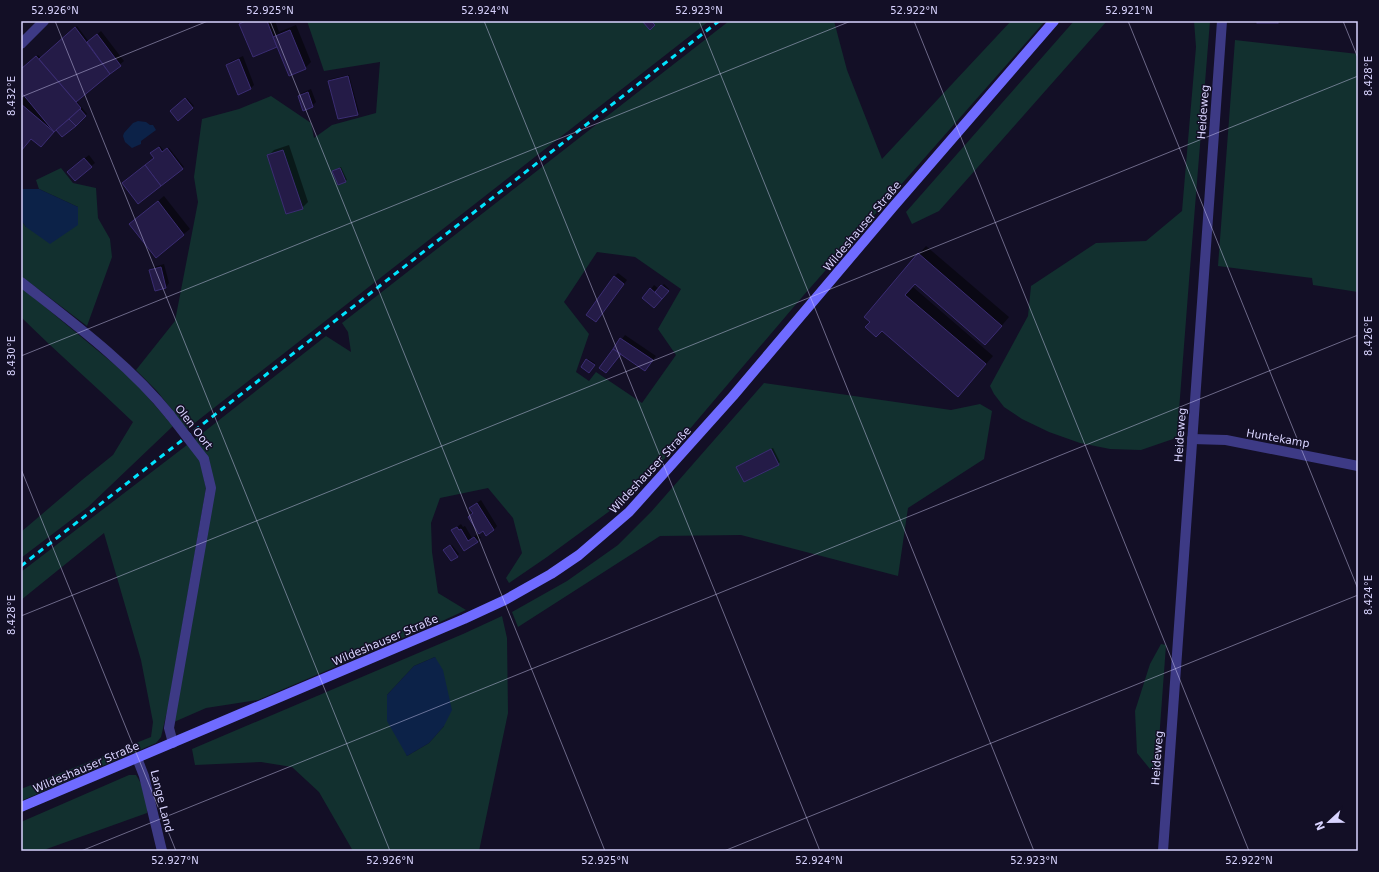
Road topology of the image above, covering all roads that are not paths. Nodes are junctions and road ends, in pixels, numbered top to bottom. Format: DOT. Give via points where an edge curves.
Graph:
graph roads {
  1 [pos="44,21"];
  2 [pos="1054,21"];
  3 [pos="1222,21"];
  4 [pos="21,44"];
  5 [pos="21,282"];
  6 [pos="1192,439"];
  7 [pos="1358,466"];
  8 [pos="173,743"];
  9 [pos="137,758"];
  10 [pos="21,807"];
  11 [pos="162,851"];
  12 [pos="1162,851"];
  1 -- 4 [label="street"];
  2 -- 8 [label="main road, Wildeshauser Straße" via="733,396 634,507 579,555 505,600"];
  3 -- 6 [label="street, Heideweg"];
  5 -- 8 [label="street, Olen Oort, bridge" via="98,344 153,395 204,459 210,488 169,728"];
  6 -- 7 [label="street, Huntekamp" via="1226,440"];
  6 -- 12 [label="street, Heideweg"];
  8 -- 9 [label="main road, Wildeshauser Straße"];
  9 -- 10 [label="main road, Wildeshauser Straße"];
  9 -- 11 [label="street, Lange Land" via="144,776"];
}
